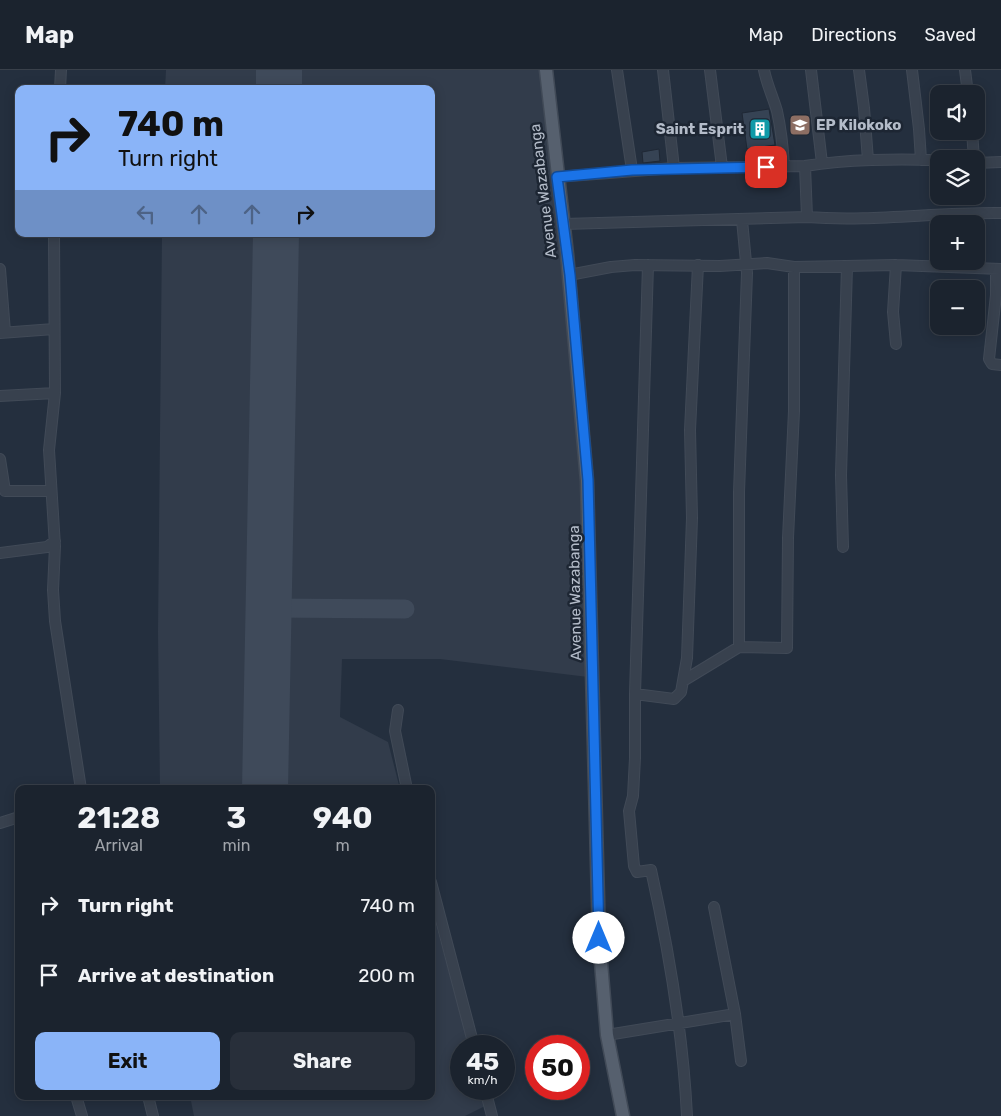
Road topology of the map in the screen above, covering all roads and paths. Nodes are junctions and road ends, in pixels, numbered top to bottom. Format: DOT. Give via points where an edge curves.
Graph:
graph roads {
  1 [pos="61,70"];
  2 [pos="546,70"];
  3 [pos="618,70"];
  4 [pos="663,70"];
  5 [pos="710,70"];
  6 [pos="764,70"];
  7 [pos="810,70"];
  8 [pos="859,70"];
  9 [pos="912,70"];
  10 [pos="965,70"];
  11 [pos="60,85"];
  12 [pos="967,85"];
  13 [pos="868,160"];
  14 [pos="921,160"];
  15 [pos="930,160"];
  16 [pos="1001,162"];
  17 [pos="822,163"];
  18 [pos="985,163"];
  19 [pos="784,166"];
  20 [pos="805,166"];
  21 [pos="722,167"];
  22 [pos="674,168"];
  23 [pos="632,170"];
  24 [pos="557,177"];
  25 [pos="1001,213"];
  26 [pos="807,217"];
  27 [pos="742,220"];
  28 [pos="564,224"];
  29 [pos="54,237"];
  30 [pos="745,264"];
  31 [pos="648,265"];
  32 [pos="698,265"];
  33 [pos="896,265"];
  34 [pos="847,266"];
  35 [pos="794,267"];
  36 [pos="0,269"];
  37 [pos="998,270"];
  38 [pos="570,275"];
  39 [pos="997,313"];
  40 [pos="54,329"];
  41 [pos="2,333"];
  42 [pos="896,344"];
  43 [pos="1001,364"];
  44 [pos="55,393"];
  45 [pos="0,396"];
  46 [pos="0,459"];
  47 [pos="51,491"];
  48 [pos="55,542"];
  49 [pos="842,547"];
  50 [pos="0,553"];
  51 [pos="739,647"];
  52 [pos="683,681"];
  53 [pos="635,694"];
  54 [pos="398,710"];
  55 [pos="80,785"];
  56 [pos="406,785"];
  57 [pos="15,818"];
  58 [pos="0,823"];
  59 [pos="435,897"];
  60 [pos="714,908"];
  61 [pos="735,1014"];
  62 [pos="679,1022"];
  63 [pos="471,1035"];
  64 [pos="607,1035"];
  65 [pos="741,1061"];
  66 [pos="77,1100"];
  67 [pos="149,1100"];
  68 [pos="488,1100"];
  69 [pos="82,1116"];
  70 [pos="153,1116"];
  71 [pos="492,1116"];
  72 [pos="623,1116"];
  73 [pos="687,1116"];
  1 -- 11 [label="street"];
  2 -- 24 [label="main road, Avenue Wazabanga"];
  3 -- 23 [label="street"];
  4 -- 22 [label="street"];
  5 -- 21 [label="street"];
  6 -- 19 [label="street" via="777,110"];
  7 -- 17 [label="street"];
  8 -- 13 [label="street"];
  9 -- 14 [label="street"];
  10 -- 12 [label="street"];
  13 -- 14 [label="street"];
  13 -- 17 [label="street"];
  14 -- 15 [label="street"];
  16 -- 18 [label="street"];
  17 -- 20 [label="street"];
  19 -- 20 [label="street"];
  19 -- 21 [label="street"];
  20 -- 26 [label="street"];
  21 -- 22 [label="street"];
  22 -- 23 [label="street"];
  23 -- 24 [label="street"];
  24 -- 28 [label="main road, Avenue Wazabanga"];
  25 -- 26 [label="street" via="889,218"];
  26 -- 27 [label="street"];
  27 -- 28 [label="street"];
  27 -- 30 [label="street"];
  28 -- 38 [label="main road, Avenue Wazabanga"];
  29 -- 40 [label="street"];
  30 -- 32 [label="street"];
  30 -- 35 [label="street"];
  30 -- 51 [label="street"];
  31 -- 32 [label="street"];
  31 -- 38 [label="street" via="612,267"];
  31 -- 53 [label="street"];
  32 -- 52 [label="street" via="690,430 692,518 687,658"];
  33 -- 34 [label="street"];
  33 -- 37 [label="street"];
  33 -- 42 [label="street" via="893,312"];
  34 -- 35 [label="street"];
  34 -- 49 [label="street"];
  35 -- 51 [label="street" via="794,411 787,648"];
  36 -- 41 [label="street"];
  37 -- 39 [label="street"];
  38 -- 64 [label="main road, Avenue Wazabanga" via="588,480 599,938"];
  39 -- 43 [label="street" via="989,359 992,364"];
  40 -- 41 [label="street"];
  40 -- 44 [label="street"];
  44 -- 45 [label="street"];
  44 -- 47 [label="street" via="49,450"];
  46 -- 47 [label="street" via="6,491"];
  47 -- 48 [label="street"];
  48 -- 50 [label="street" via="47,547"];
  48 -- 55 [label="street" via="55,621"];
  51 -- 52 [label="street"];
  52 -- 53 [label="street" via="681,692 674,698"];
  53 -- 62 [label="street" via="635,768 629,811 631,850 636,871 651,870 666,936"];
  54 -- 56 [label="street" via="395,731"];
  57 -- 58 [label="street"];
  59 -- 63 [label="street"];
  60 -- 61 [label="street"];
  61 -- 62 [label="street"];
  61 -- 65 [label="street"];
  62 -- 64 [label="street"];
  62 -- 73 [label="street"];
  64 -- 72 [label="main road, Avenue Wazabanga"];
  66 -- 69 [label="street"];
  67 -- 70 [label="street"];
  68 -- 71 [label="street"];
}
